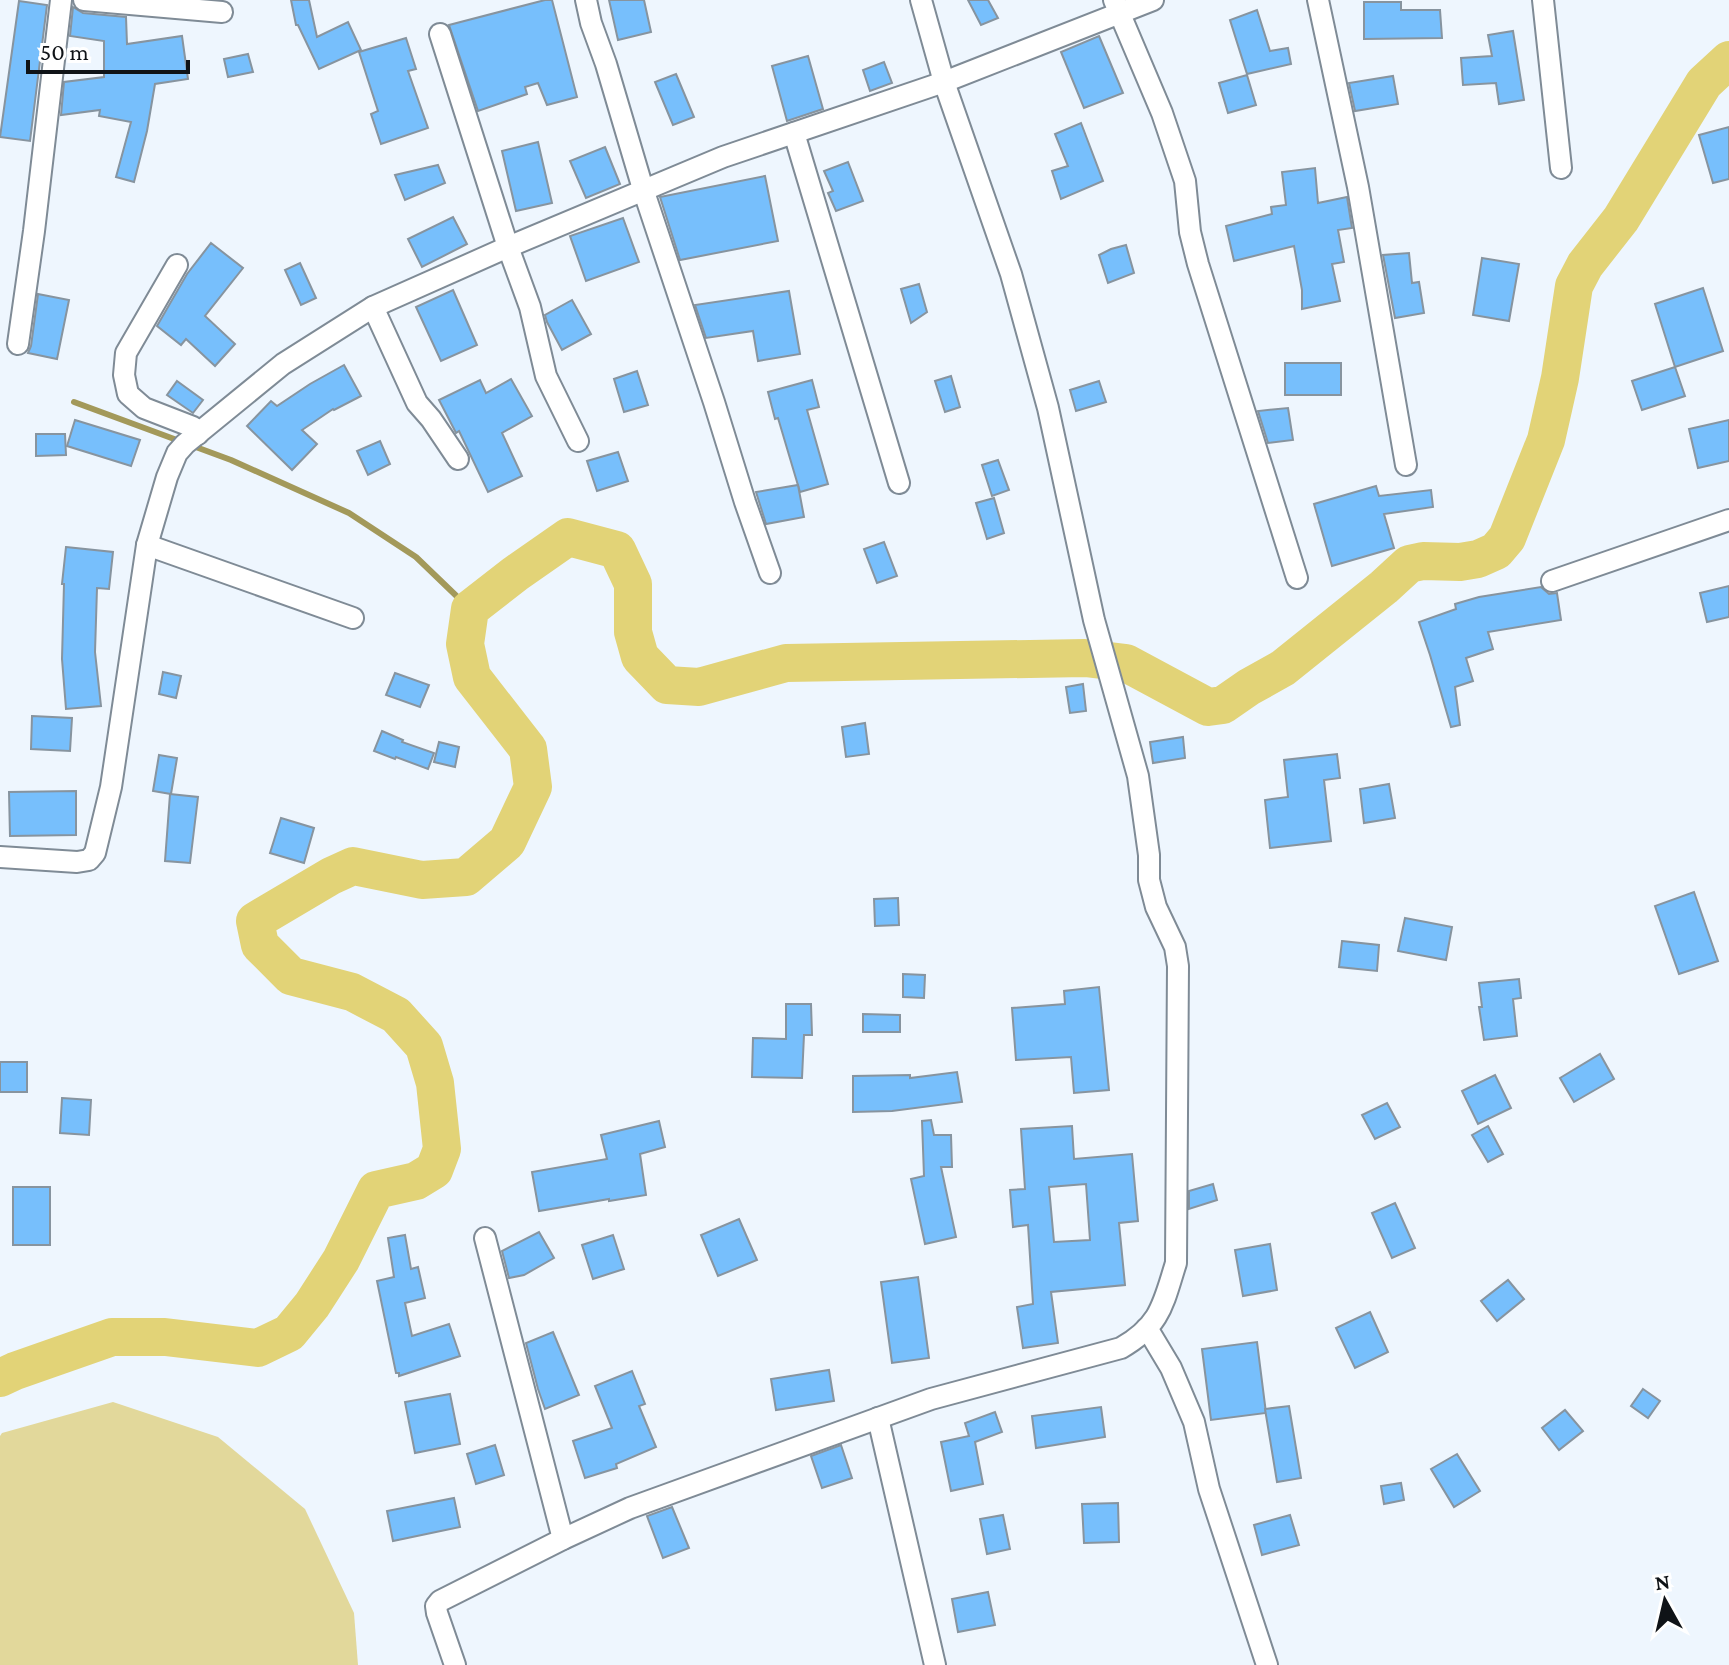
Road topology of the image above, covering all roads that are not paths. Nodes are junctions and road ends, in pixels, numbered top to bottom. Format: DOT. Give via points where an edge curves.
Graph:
graph roads {
  1 [pos="61,0"];
  2 [pos="84,0"];
  3 [pos="586,0"];
  4 [pos="921,0"];
  5 [pos="1153,0"];
  6 [pos="1318,0"];
  7 [pos="1543,0"];
  8 [pos="1117,7"];
  9 [pos="222,12"];
  10 [pos="440,34"];
  11 [pos="944,82"];
  12 [pos="794,133"];
  13 [pos="1561,168"];
  14 [pos="643,189"];
  15 [pos="508,247"];
  16 [pos="177,265"];
  17 [pos="373,307"];
  18 [pos="18,344"];
  19 [pos="198,434"];
  20 [pos="578,441"];
  21 [pos="458,459"];
  22 [pos="1406,465"];
  23 [pos="899,483"];
  24 [pos="1729,520"];
  25 [pos="147,545"];
  26 [pos="770,573"];
  27 [pos="1297,578"];
  28 [pos="1552,581"];
  29 [pos="353,618"];
  30 [pos="0,857"];
  31 [pos="485,1238"];
  32 [pos="1147,1328"];
  33 [pos="878,1418"];
  34 [pos="563,1539"];
  35 [pos="455,1665"];
  36 [pos="935,1665"];
  37 [pos="1267,1665"];
  1 -- 18 [label="street"];
  2 -- 9 [label="street"];
  3 -- 14 [label="street"];
  4 -- 11 [label="street"];
  5 -- 8 [label="street"];
  6 -- 22 [label="street" via="1358,187"];
  7 -- 13 [label="street"];
  8 -- 11 [label="street"];
  8 -- 27 [label="street" via="1185,181 1198,264"];
  10 -- 15 [label="street"];
  11 -- 12 [label="street"];
  11 -- 32 [label="street" via="1011,274 1048,408 1094,620 1138,776 1149,880 1175,947 1176,1263 1163,1304"];
  12 -- 14 [label="street"];
  12 -- 23 [label="street"];
  14 -- 15 [label="street"];
  14 -- 26 [label="street"];
  15 -- 17 [label="street"];
  15 -- 20 [label="street" via="530,307 546,376"];
  16 -- 19 [label="street" via="126,353 124,375 128,394 144,408 193,427"];
  17 -- 19 [label="street" via="283,364"];
  17 -- 21 [label="street" via="417,403"];
  19 -- 25 [label="street" via="177,453"];
  24 -- 28 [label="street"];
  25 -- 29 [label="street"];
  25 -- 30 [label="street" via="111,787 95,853 77,862"];
  31 -- 34 [label="street"];
  32 -- 33 [label="street" via="1121,1348"];
  32 -- 37 [label="street" via="1194,1422 1209,1489"];
  33 -- 34 [label="street" via="630,1508"];
  33 -- 36 [label="street"];
  34 -- 35 [label="street" via="440,1601 437,1613"];
}
